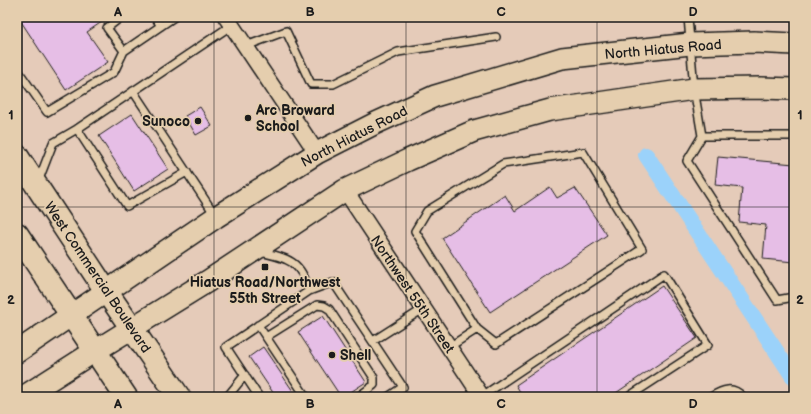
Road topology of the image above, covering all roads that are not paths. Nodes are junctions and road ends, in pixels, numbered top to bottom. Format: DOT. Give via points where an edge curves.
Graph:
graph roads {
  1 [pos="121,17"];
  2 [pos="155,17"];
  3 [pos="174,17"];
  4 [pos="688,17"];
  5 [pos="229,21"];
  6 [pos="161,26"];
  7 [pos="496,37"];
  8 [pos="690,44"];
  9 [pos="794,44"];
  10 [pos="246,46"];
  11 [pos="124,51"];
  12 [pos="17,69"];
  13 [pos="694,89"];
  14 [pos="794,89"];
  15 [pos="133,91"];
  16 [pos="77,129"];
  17 [pos="702,136"];
  18 [pos="794,136"];
  19 [pos="318,152"];
  20 [pos="17,156"];
  21 [pos="186,172"];
  22 [pos="37,186"];
  23 [pos="344,190"];
  24 [pos="216,217"];
  25 [pos="17,234"];
  26 [pos="254,251"];
  27 [pos="106,291"];
  28 [pos="309,291"];
  29 [pos="794,297"];
  30 [pos="423,309"];
  31 [pos="71,315"];
  32 [pos="258,325"];
  33 [pos="132,328"];
  34 [pos="477,329"];
  35 [pos="266,338"];
  36 [pos="373,341"];
  37 [pos="449,347"];
  38 [pos="95,351"];
  39 [pos="17,352"];
  40 [pos="245,375"];
  41 [pos="23,397"];
  42 [pos="126,397"];
  43 [pos="179,397"];
  44 [pos="226,397"];
  45 [pos="259,397"];
  46 [pos="306,397"];
  47 [pos="358,397"];
  48 [pos="388,397"];
  49 [pos="482,397"];
  50 [pos="628,397"];
  51 [pos="711,397"];
  52 [pos="744,397"];
  1 -- 11 [label="lane" via="107,28"];
  2 -- 6 [label="lane"];
  3 -- 6 [label="lane"];
  4 -- 8 [label="lane"];
  5 -- 10 [label="street"];
  5 -- 15 [label="lane"];
  6 -- 11 [label="lane"];
  7 -- 10 [label="lane" via="398,52 333,84 311,84 286,31"];
  8 -- 9 [label="main road, North Hiatus Road"];
  8 -- 13 [label="lane"];
  8 -- 19 [label="main road, North Hiatus Road" via="562,58 435,96"];
  10 -- 19 [label="street"];
  11 -- 12 [label="lane" via="114,72 47,112"];
  13 -- 14 [label="main road"];
  13 -- 17 [label="lane"];
  13 -- 23 [label="main road" via="550,110 474,131"];
  15 -- 16 [label="lane"];
  15 -- 21 [label="lane"];
  16 -- 21 [label="lane" via="127,206"];
  16 -- 22 [label="lane" via="53,143"];
  17 -- 18 [label="lane"];
  17 -- 29 [label="lane" via="687,161 777,300"];
  19 -- 24 [label="main road, North Hiatus Road"];
  20 -- 22 [label="highway, West Commercial Boulevard"];
  21 -- 24 [label="lane"];
  22 -- 27 [label="highway, West Commercial Boulevard"];
  23 -- 26 [label="main road"];
  23 -- 30 [label="street, Northwest 55th Street"];
  24 -- 27 [label="main road, North Hiatus Road"];
  25 -- 31 [label="highway"];
  26 -- 28 [label="lane" via="289,260 300,268"];
  26 -- 33 [label="main road"];
  27 -- 31 [label="main road, North Hiatus Road"];
  27 -- 33 [label="highway, West Commercial Boulevard"];
  28 -- 32 [label="lane"];
  28 -- 36 [label="lane" via="333,282"];
  30 -- 36 [label="lane"];
  30 -- 37 [label="street, Northwest 55th Street"];
  31 -- 38 [label="highway"];
  31 -- 39 [label="main road, North Hiatus Road"];
  32 -- 35 [label="lane"];
  32 -- 40 [label="lane" via="226,347"];
  33 -- 38 [label="main road"];
  33 -- 43 [label="highway, West Commercial Boulevard"];
  34 -- 34 [label="lane" via="415,231 427,211 503,164 583,152 642,249 496,344"];
  34 -- 37 [label="lane"];
  35 -- 46 [label="lane"];
  35 -- 47 [label="lane" via="317,305 324,306 374,378 374,385"];
  36 -- 48 [label="lane" via="403,387"];
  37 -- 49 [label="street, Northwest 55th Street"];
  38 -- 41 [label="main road"];
  38 -- 42 [label="highway"];
  40 -- 44 [label="lane"];
  40 -- 45 [label="lane"];
  49 -- 50 [label="lane" via="664,274 708,345"];
  51 -- 52 [label="lane" via="726,390 738,391"];
}
